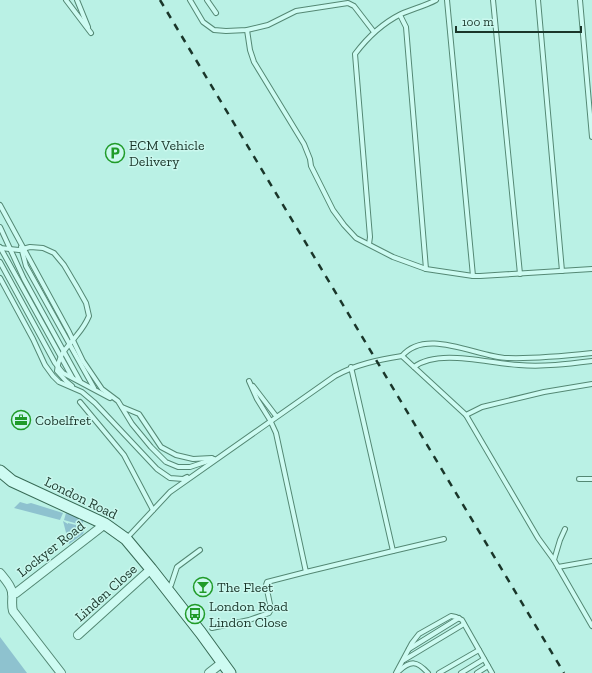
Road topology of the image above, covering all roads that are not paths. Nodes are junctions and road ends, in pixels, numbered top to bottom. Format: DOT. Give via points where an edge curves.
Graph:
graph roads {
  1 [pos="66,0"];
  2 [pos="77,0"];
  3 [pos="190,0"];
  4 [pos="207,0"];
  5 [pos="436,0"];
  6 [pos="447,0"];
  7 [pos="493,0"];
  8 [pos="538,0"];
  9 [pos="580,0"];
  10 [pos="216,13"];
  11 [pos="400,15"];
  12 [pos="247,30"];
  13 [pos="374,32"];
  14 [pos="592,137"];
  15 [pos="0,205"];
  16 [pos="0,227"];
  17 [pos="369,244"];
  18 [pos="0,248"];
  19 [pos="10,249"];
  20 [pos="22,249"];
  21 [pos="0,262"];
  22 [pos="592,268"];
  23 [pos="426,269"];
  24 [pos="562,271"];
  25 [pos="520,274"];
  26 [pos="473,276"];
  27 [pos="0,278"];
  28 [pos="72,340"];
  29 [pos="68,344"];
  30 [pos="64,351"];
  31 [pos="592,353"];
  32 [pos="402,356"];
  33 [pos="60,357"];
  34 [pos="592,361"];
  35 [pos="58,366"];
  36 [pos="351,367"];
  37 [pos="414,367"];
  38 [pos="72,377"];
  39 [pos="81,382"];
  40 [pos="592,384"];
  41 [pos="76,389"];
  42 [pos="94,389"];
  43 [pos="118,401"];
  44 [pos="80,402"];
  45 [pos="122,408"];
  46 [pos="466,415"];
  47 [pos="276,416"];
  48 [pos="270,420"];
  49 [pos="218,458"];
  50 [pos="0,471"];
  51 [pos="193,475"];
  52 [pos="579,478"];
  53 [pos="592,479"];
  54 [pos="153,510"];
  55 [pos="105,524"];
  56 [pos="565,529"];
  57 [pos="126,539"];
  58 [pos="444,539"];
  59 [pos="200,550"];
  60 [pos="393,551"];
  61 [pos="554,560"];
  62 [pos="592,560"];
  63 [pos="558,567"];
  64 [pos="151,569"];
  65 [pos="306,572"];
  66 [pos="0,573"];
  67 [pos="167,589"];
  68 [pos="12,593"];
  69 [pos="458,618"];
  70 [pos="464,624"];
  71 [pos="592,626"];
  72 [pos="212,628"];
  73 [pos="78,635"];
  74 [pos="408,649"];
  75 [pos="479,650"];
  76 [pos="484,659"];
  77 [pos="404,660"];
  78 [pos="223,662"];
  79 [pos="488,666"];
  80 [pos="211,672"];
  81 [pos="61,673"];
  82 [pos="230,673"];
  83 [pos="397,673"];
  84 [pos="428,673"];
  85 [pos="439,673"];
  86 [pos="461,673"];
  87 [pos="477,673"];
  88 [pos="492,673"];
  1 -- 2 [label="lane" via="91,33"];
  3 -- 12 [label="lane" via="203,22 214,30"];
  4 -- 10 [label="lane"];
  5 -- 11 [label="lane"];
  6 -- 26 [label="lane"];
  7 -- 25 [label="lane"];
  8 -- 24 [label="lane"];
  9 -- 14 [label="lane"];
  11 -- 13 [label="lane"];
  11 -- 23 [label="lane" via="406,27"];
  12 -- 13 [label="lane" via="275,22 296,11 348,3 353,4"];
  12 -- 17 [label="lane" via="254,62 304,144 311,166 333,210 352,234"];
  13 -- 17 [label="lane" via="355,55"];
  15 -- 20 [label="lane"];
  16 -- 19 [label="lane"];
  17 -- 23 [label="lane" via="393,257"];
  18 -- 19 [label="lane"];
  18 -- 33 [label="lane"];
  19 -- 20 [label="lane"];
  19 -- 30 [label="lane"];
  20 -- 28 [label="lane"];
  20 -- 28 [label="lane" via="43,248 54,253 86,303 89,316"];
  20 -- 29 [label="lane" via="26,266"];
  21 -- 35 [label="lane"];
  22 -- 24 [label="lane"];
  23 -- 26 [label="lane"];
  24 -- 25 [label="lane"];
  25 -- 26 [label="lane"];
  27 -- 41 [label="lane" via="45,365 59,382"];
  28 -- 29 [label="lane"];
  28 -- 43 [label="lane" via="102,389"];
  29 -- 30 [label="lane"];
  29 -- 42 [label="lane"];
  30 -- 33 [label="lane"];
  30 -- 39 [label="lane"];
  31 -- 32 [label="lane" via="507,358 453,346 421,344 410,348"];
  32 -- 36 [label="lane"];
  32 -- 37 [label="lane"];
  33 -- 35 [label="lane"];
  33 -- 38 [label="lane"];
  34 -- 37 [label="lane" via="520,365 458,358 423,361"];
  35 -- 38 [label="lane" via="63,373"];
  35 -- 41 [label="lane" via="57,370"];
  36 -- 47 [label="lane"];
  36 -- 60 [label="lane"];
  37 -- 46 [label="lane"];
  38 -- 39 [label="lane"];
  39 -- 42 [label="lane"];
  40 -- 46 [label="lane" via="482,407"];
  41 -- 51 [label="lane" via="95,403 157,469 170,478 183,479"];
  42 -- 43 [label="lane"];
  43 -- 45 [label="lane"];
  44 -- 54 [label="lane" via="124,455"];
  45 -- 49 [label="lane" via="139,414 161,447 176,455 193,459"];
  45 -- 49 [label="lane" via="132,424 166,462 178,467 190,467"];
  46 -- 61 [label="lane" via="538,538"];
  47 -- 48 [label="lane"];
  47 -- 48 [label="lane" via="249,381"];
  48 -- 49 [label="lane"];
  48 -- 65 [label="lane" via="276,433"];
  49 -- 51 [label="lane"];
  50 -- 55 [label="street, London Road" via="12,481"];
  51 -- 54 [label="lane" via="170,492"];
  52 -- 53 [label="lane"];
  54 -- 57 [label="lane"];
  55 -- 57 [label="street, London Road"];
  55 -- 68 [label="street, Lockyer Road" via="16,593"];
  56 -- 61 [label="lane"];
  57 -- 64 [label="street, London Road"];
  58 -- 60 [label="lane"];
  59 -- 67 [label="lane" via="176,567"];
  60 -- 65 [label="lane"];
  61 -- 63 [label="lane"];
  62 -- 63 [label="lane"];
  63 -- 71 [label="lane"];
  64 -- 67 [label="street, London Road"];
  64 -- 73 [label="street, Linden Close"];
  65 -- 72 [label="lane" via="267,582 271,609 269,613"];
  66 -- 68 [label="street"];
  67 -- 78 [label="street, London Road"];
  68 -- 81 [label="street" via="13,611"];
  69 -- 70 [label="lane"];
  69 -- 74 [label="lane"];
  69 -- 74 [label="lane" via="450,616 419,634"];
  70 -- 75 [label="lane"];
  70 -- 77 [label="lane"];
  74 -- 77 [label="lane"];
  75 -- 76 [label="lane"];
  75 -- 85 [label="lane"];
  76 -- 79 [label="lane"];
  76 -- 86 [label="lane"];
  77 -- 83 [label="lane"];
  78 -- 80 [label="street"];
  78 -- 82 [label="street, London Road"];
  79 -- 87 [label="lane"];
  79 -- 88 [label="lane"];
  83 -- 84 [label="lane" via="406,665 414,663 419,664"];
}
